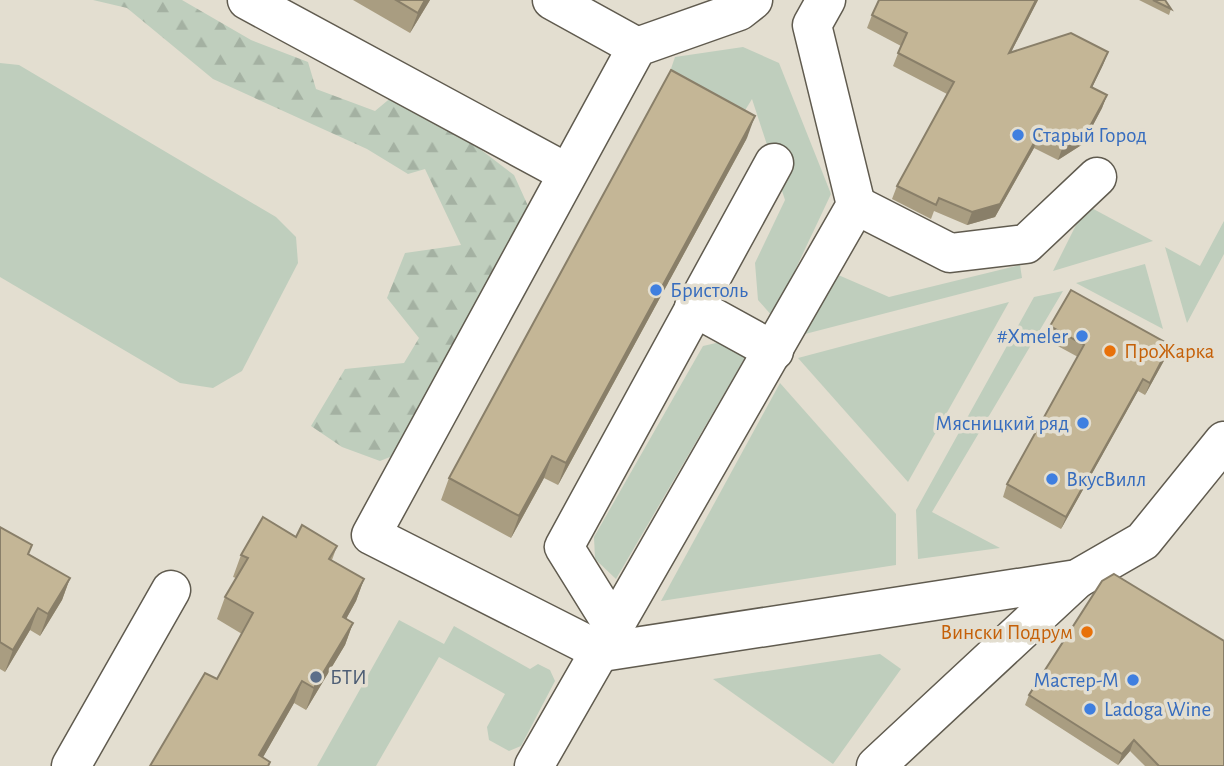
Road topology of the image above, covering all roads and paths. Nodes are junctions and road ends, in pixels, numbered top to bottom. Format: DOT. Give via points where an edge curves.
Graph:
graph roads {
  1 [pos="247,0"];
  2 [pos="552,0"];
  3 [pos="753,0"];
  4 [pos="826,0"];
  5 [pos="637,47"];
  6 [pos="774,163"];
  7 [pos="568,173"];
  8 [pos="1097,177"];
  9 [pos="856,205"];
  10 [pos="694,307"];
  11 [pos="774,351"];
  12 [pos="1224,441"];
  13 [pos="1077,579"];
  14 [pos="171,590"];
  15 [pos="609,641"];
  16 [pos="71,766"];
  17 [pos="534,766"];
  18 [pos="876,766"];
  1 -- 7 [label="street"];
  2 -- 5 [label="street"];
  3 -- 5 [label="street" via="740,11"];
  4 -- 9 [label="street" via="811,25"];
  5 -- 7 [label="street"];
  6 -- 10 [label="street"];
  7 -- 15 [label="street" via="371,535"];
  8 -- 9 [label="street" via="1026,244 962,252 950,253"];
  9 -- 11 [label="street"];
  10 -- 11 [label="street"];
  10 -- 15 [label="street" via="564,547"];
  11 -- 15 [label="street"];
  12 -- 13 [label="street" via="1143,541"];
  13 -- 15 [label="street"];
  13 -- 18 [label="street"];
  14 -- 16 [label="street"];
  15 -- 17 [label="street"];
}
